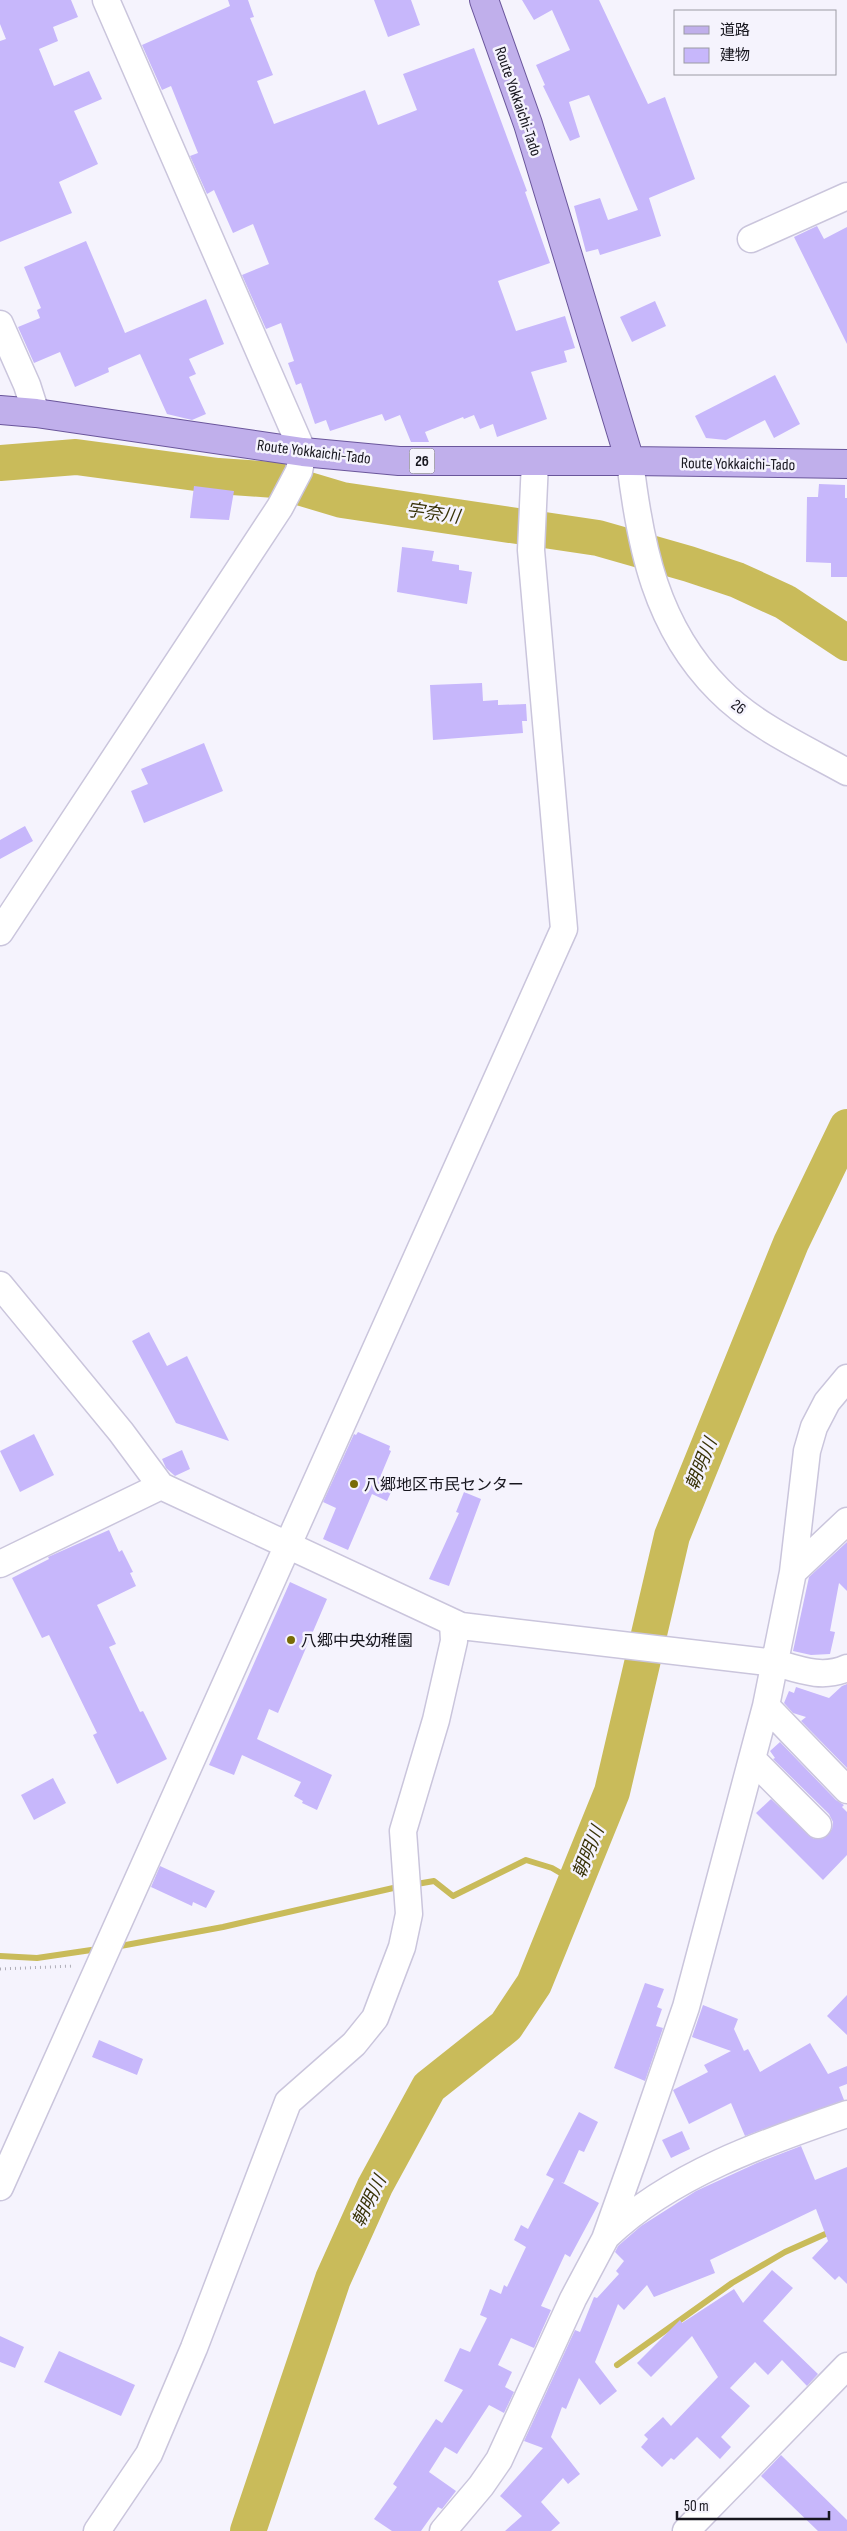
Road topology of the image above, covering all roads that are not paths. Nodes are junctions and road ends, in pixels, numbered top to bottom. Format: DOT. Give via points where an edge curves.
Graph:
graph roads {
  1 [pos="106,0"];
  2 [pos="484,0"];
  3 [pos="847,196"];
  4 [pos="751,239"];
  5 [pos="0,324"];
  6 [pos="0,410"];
  7 [pos="36,413"];
  8 [pos="630,461"];
  9 [pos="536,462"];
  10 [pos="847,464"];
  11 [pos="297,471"];
  12 [pos="847,772"];
  13 [pos="0,932"];
  14 [pos="0,1285"];
  15 [pos="847,1378"];
  16 [pos="161,1486"];
  17 [pos="847,1521"];
  18 [pos="288,1544"];
  19 [pos="0,1564"];
  20 [pos="793,1572"];
  21 [pos="457,1625"];
  22 [pos="776,1663"];
  23 [pos="847,1668"];
  24 [pos="766,1706"];
  25 [pos="752,1759"];
  26 [pos="847,1790"];
  27 [pos="818,1824"];
  28 [pos="847,2114"];
  29 [pos="0,2187"];
  30 [pos="605,2239"];
  31 [pos="847,2366"];
  32 [pos="97,2531"];
  33 [pos="443,2531"];
  34 [pos="686,2531"];
  1 -- 11 [label="street"];
  2 -- 8 [label="main road, Route Yokkaichi-Tado" via="528,124"];
  3 -- 4 [label="street"];
  5 -- 7 [label="street"];
  6 -- 7 [label="main road, Route Yokkaichi-Tado / 26"];
  7 -- 11 [label="main road, Route Yokkaichi-Tado / 26"];
  8 -- 9 [label="main road, Route Yokkaichi-Tado / 26"];
  8 -- 10 [label="main road, Route Yokkaichi-Tado / 26"];
  8 -- 12 [label="street, 26" via="647,562 664,611 684,650 719,691 769,729"];
  9 -- 11 [label="main road, Route Yokkaichi-Tado / 26" via="399,460"];
  9 -- 18 [label="street" via="531,538 564,930"];
  11 -- 13 [label="street"];
  14 -- 16 [label="street"];
  15 -- 20 [label="street" via="827,1402 814,1427 807,1451"];
  16 -- 18 [label="street"];
  16 -- 19 [label="street"];
  17 -- 20 [label="street"];
  18 -- 21 [label="street"];
  18 -- 29 [label="street"];
  20 -- 22 [label="street"];
  21 -- 22 [label="street"];
  21 -- 32 [label="street" via="436,1720 403,1831 409,1914 402,1947 375,2018 354,2044 288,2102 194,2348 149,2454"];
  22 -- 23 [label="street" via="808,1673 835,1674"];
  22 -- 24 [label="street"];
  24 -- 25 [label="street"];
  24 -- 26 [label="street"];
  25 -- 27 [label="street"];
  25 -- 30 [label="street" via="686,2007"];
  28 -- 30 [label="street" via="769,2140 682,2183 630,2216"];
  30 -- 33 [label="street" via="499,2460"];
  31 -- 34 [label="street"];
}
